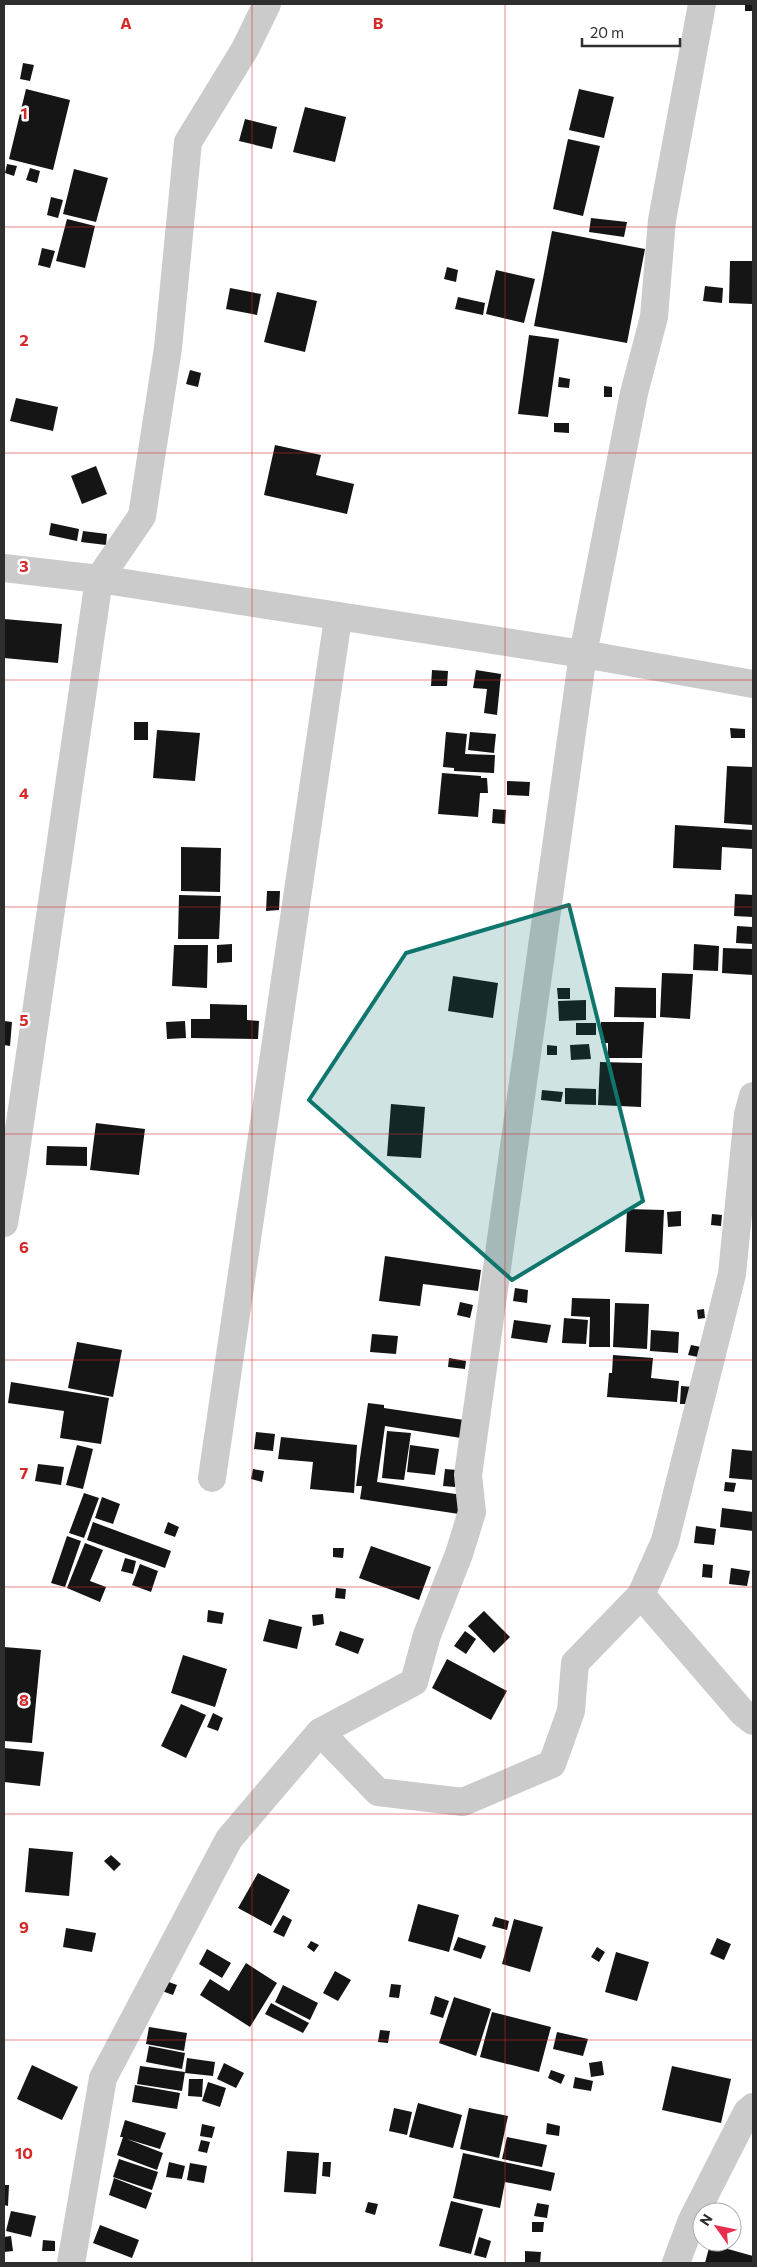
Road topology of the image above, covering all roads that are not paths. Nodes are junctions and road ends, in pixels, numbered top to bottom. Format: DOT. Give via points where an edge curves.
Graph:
graph roads {
  1 [pos="267,4"];
  2 [pos="702,4"];
  3 [pos="4,568"];
  4 [pos="99,579"];
  5 [pos="338,618"];
  6 [pos="583,654"];
  7 [pos="753,684"];
  8 [pos="753,1096"];
  9 [pos="4,1223"];
  10 [pos="212,1478"];
  11 [pos="641,1595"];
  12 [pos="753,1721"];
  13 [pos="320,1732"];
  14 [pos="753,2107"];
  15 [pos="71,2263"];
  16 [pos="676,2263"];
  1 -- 4 [label="street" via="245,49 188,142 168,348 142,516"];
  2 -- 6 [label="street" via="662,220 654,317 634,393"];
  3 -- 4 [label="street"];
  4 -- 5 [label="street"];
  4 -- 9 [label="street"];
  5 -- 6 [label="street"];
  5 -- 10 [label="street"];
  6 -- 7 [label="street"];
  6 -- 13 [label="street" via="468,1475 472,1512 427,1635 414,1682"];
  8 -- 11 [label="street" via="748,1114 732,1274 665,1541"];
  11 -- 12 [label="street"];
  11 -- 13 [label="street" via="575,1663 571,1710 552,1764 463,1802 378,1792"];
  13 -- 15 [label="street" via="229,1839 103,2078"];
  14 -- 16 [label="street" via="747,2112 692,2220"];
}
